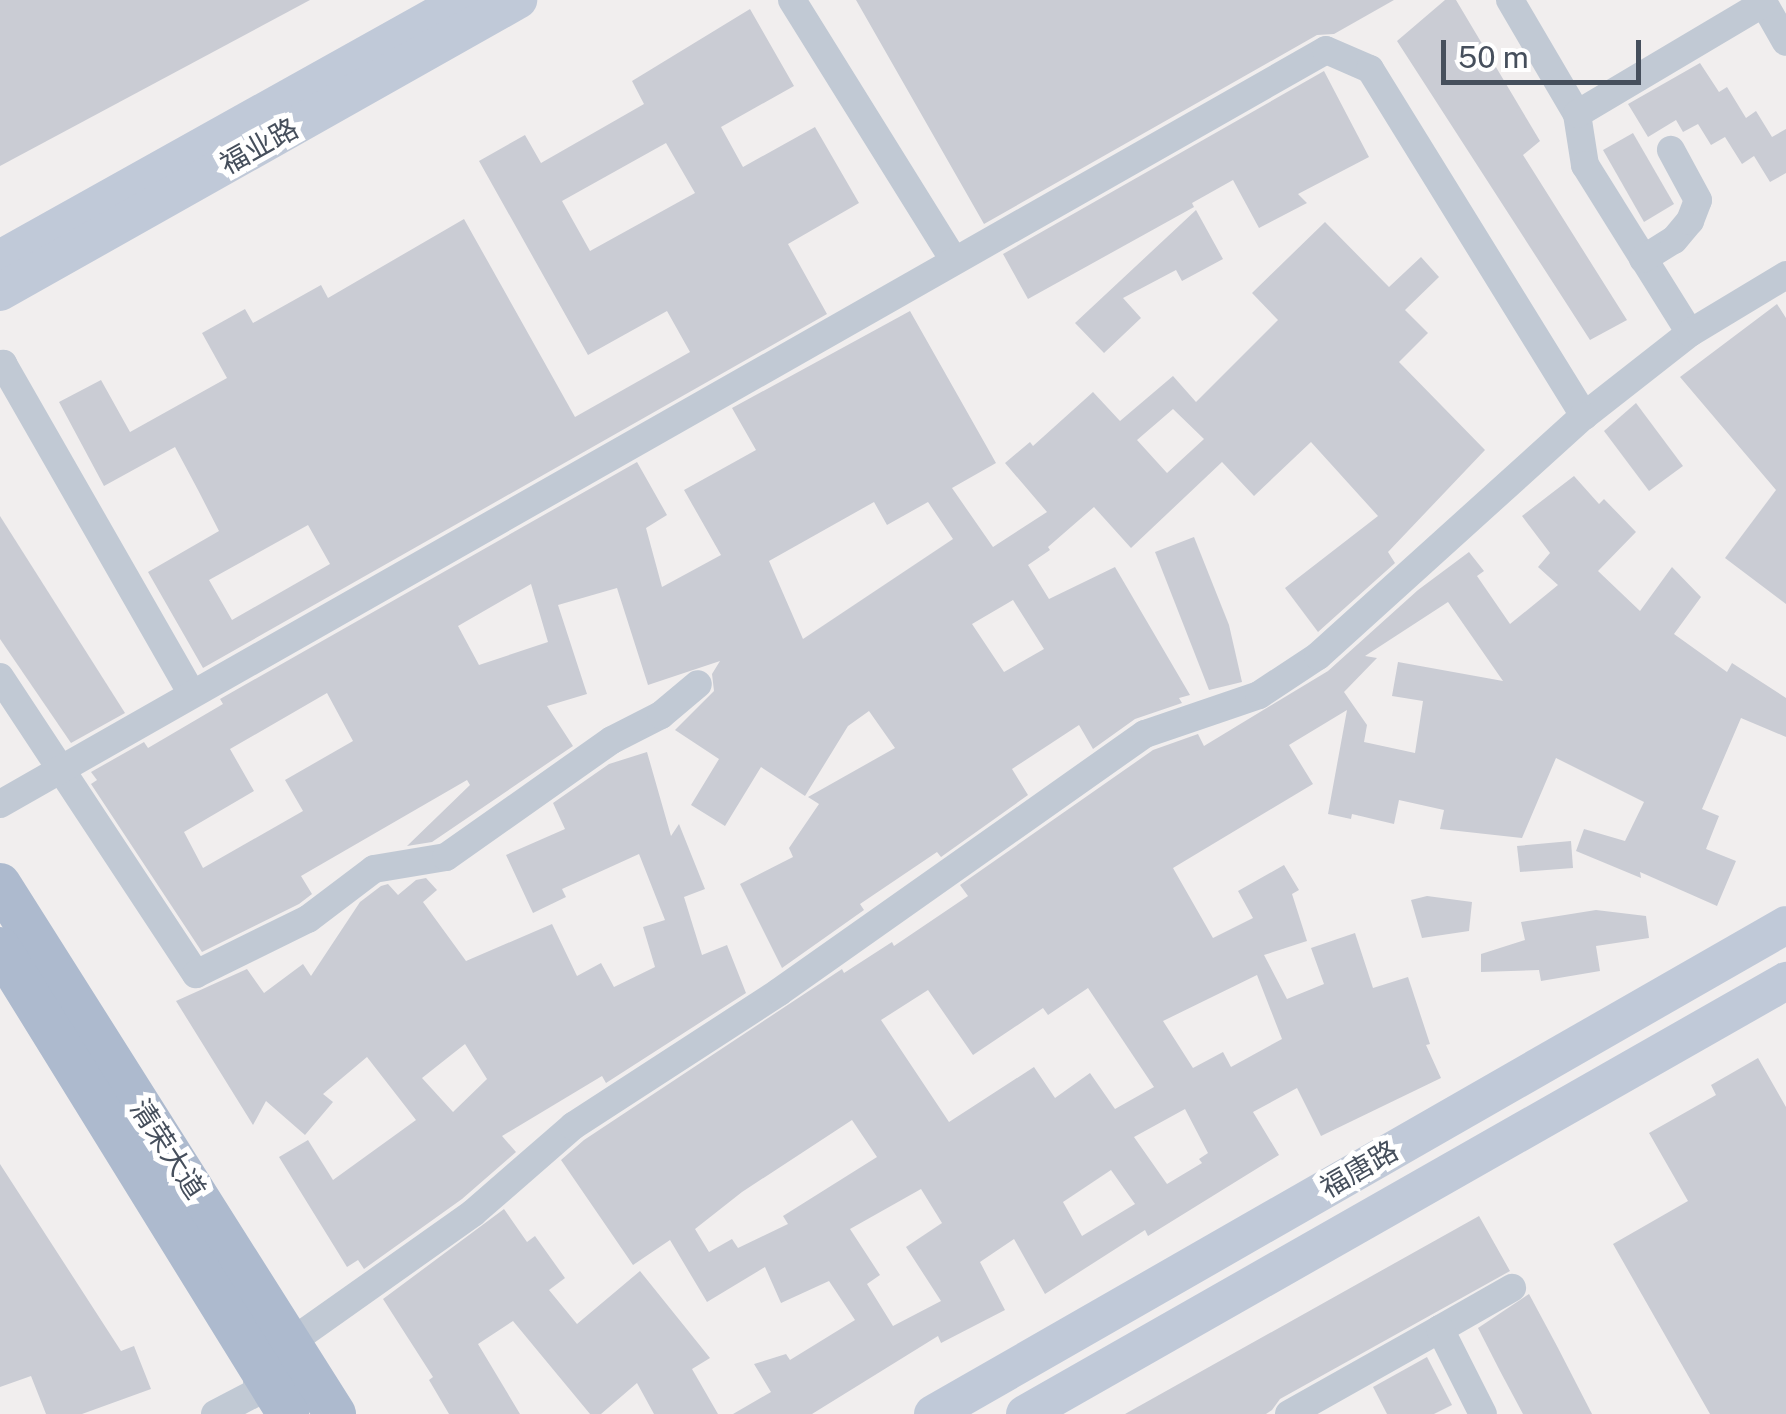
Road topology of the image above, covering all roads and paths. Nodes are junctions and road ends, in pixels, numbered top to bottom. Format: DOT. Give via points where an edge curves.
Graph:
graph roads {
  1 [pos="464,0"];
  2 [pos="518,0"];
  3 [pos="792,0"];
  4 [pos="1510,0"];
  5 [pos="1763,2"];
  6 [pos="1786,42"];
  7 [pos="1577,114"];
  8 [pos="1671,150"];
  9 [pos="0,259"];
  10 [pos="954,260"];
  11 [pos="1643,260"];
  12 [pos="1786,275"];
  13 [pos="0,292"];
  14 [pos="1690,333"];
  15 [pos="0,366"];
  16 [pos="1584,416"];
  17 [pos="0,677"];
  18 [pos="698,684"];
  19 [pos="192,694"];
  20 [pos="62,768"];
  21 [pos="0,804"];
  22 [pos="0,884"];
  23 [pos="1786,924"];
  24 [pos="0,948"];
  25 [pos="1786,981"];
  26 [pos="1512,1288"];
  27 [pos="1440,1328"];
  28 [pos="274,1352"];
  29 [pos="215,1414"];
  30 [pos="288,1414"];
  31 [pos="335,1414"];
  32 [pos="932,1414"];
  33 [pos="1025,1414"];
  34 [pos="1289,1414"];
  35 [pos="1483,1414"];
  1 -- 9 [label="street, 福业路"];
  2 -- 13 [label="street, 福业路"];
  3 -- 10 [label="street"];
  4 -- 7 [label="street"];
  5 -- 6 [label="street"];
  5 -- 7 [label="street"];
  7 -- 11 [label="street" via="1585,165"];
  8 -- 11 [label="street" via="1698,200 1674,240"];
  10 -- 16 [label="street" via="1326,50 1370,69"];
  10 -- 19 [label="street"];
  11 -- 14 [label="street"];
  12 -- 14 [label="street"];
  14 -- 16 [label="street"];
  15 -- 19 [label="street"];
  16 -- 28 [label="street" via="1318,656 1259,695 1145,734 779,992 572,1126 473,1213"];
  17 -- 20 [label="street"];
  18 -- 20 [label="street" via="662,716 612,740 446,857 374,869 308,918 196,974"];
  19 -- 20 [label="street"];
  20 -- 21 [label="street"];
  22 -- 28 [label="main road, 清荣大道"];
  23 -- 32 [label="street, 福唐路"];
  24 -- 28 [label="main road, 清荣大道"];
  25 -- 33 [label="street, 福唐路"];
  26 -- 27 [label="street"];
  27 -- 34 [label="street"];
  27 -- 35 [label="street"];
  28 -- 29 [label="street" via="256,1392"];
  28 -- 30 [label="main road, 清荣大道"];
  28 -- 31 [label="main road, 清荣大道"];
}
